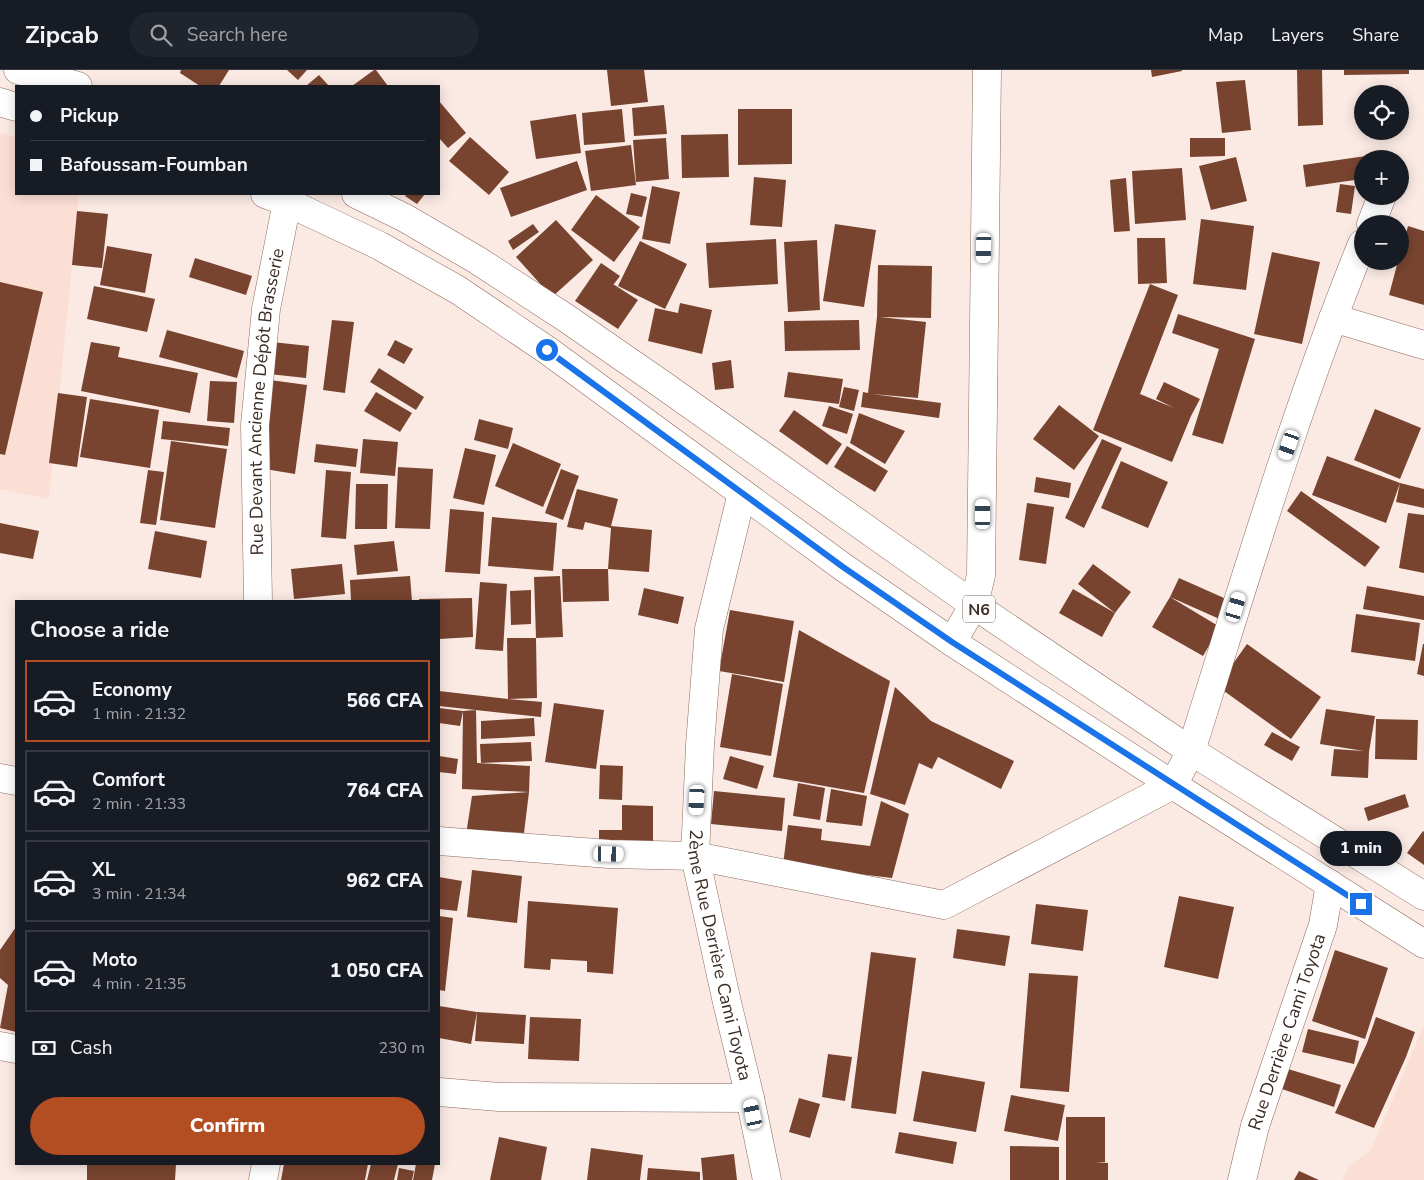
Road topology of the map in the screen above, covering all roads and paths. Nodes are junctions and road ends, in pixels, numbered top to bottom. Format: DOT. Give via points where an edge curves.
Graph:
graph roads {
  1 [pos="18,70"];
  2 [pos="987,70"];
  3 [pos="74,85"];
  4 [pos="0,102"];
  5 [pos="15,107"];
  6 [pos="358,195"];
  7 [pos="276,198"];
  8 [pos="1354,264"];
  9 [pos="1333,318"];
  10 [pos="1424,345"];
  11 [pos="742,492"];
  12 [pos="258,600"];
  13 [pos="974,606"];
  14 [pos="952,642"];
  15 [pos="1191,751"];
  16 [pos="0,778"];
  17 [pos="15,781"];
  18 [pos="1173,785"];
  19 [pos="440,841"];
  20 [pos="695,856"];
  21 [pos="1330,884"];
  22 [pos="1424,896"];
  23 [pos="1424,944"];
  24 [pos="0,1046"];
  25 [pos="15,1049"];
  26 [pos="440,1092"];
  27 [pos="750,1098"];
  28 [pos="266,1165"];
  29 [pos="263,1180"];
  30 [pos="767,1180"];
  31 [pos="1242,1180"];
  1 -- 3 [label="main road"];
  2 -- 13 [label="main road" via="983,552"];
  4 -- 5 [label="main road"];
  6 -- 13 [label="main road, N6" via="405,218 493,271 629,361"];
  7 -- 11 [label="main road, N6" via="380,246 458,290 547,350"];
  7 -- 12 [label="main road, Rue Devant Ancienne Dépôt Brasserie" via="255,425"];
  8 -- 9 [label="main road"];
  9 -- 10 [label="main road"];
  9 -- 15 [label="main road" via="1270,500"];
  11 -- 14 [label="main road, N6"];
  11 -- 20 [label="main road, 2ème Rue Derrière Cami Toyota" via="709,629"];
  13 -- 14 [label="main road"];
  13 -- 15 [label="main road, N6"];
  14 -- 18 [label="main road, N6"];
  15 -- 18 [label="main road"];
  15 -- 22 [label="main road, N6"];
  16 -- 17 [label="main road"];
  18 -- 20 [label="main road" via="944,904"];
  18 -- 21 [label="main road, N6"];
  19 -- 20 [label="main road" via="609,854"];
  20 -- 27 [label="main road, 2ème Rue Derrière Cami Toyota"];
  21 -- 23 [label="main road, N6"];
  21 -- 31 [label="main road, Rue Derrière Cami Toyota" via="1323,925 1255,1126"];
  24 -- 25 [label="main road"];
  26 -- 27 [label="main road" via="499,1097"];
  27 -- 30 [label="main road, 2ème Rue Derrière Cami Toyota"];
  28 -- 29 [label="main road"];
}
